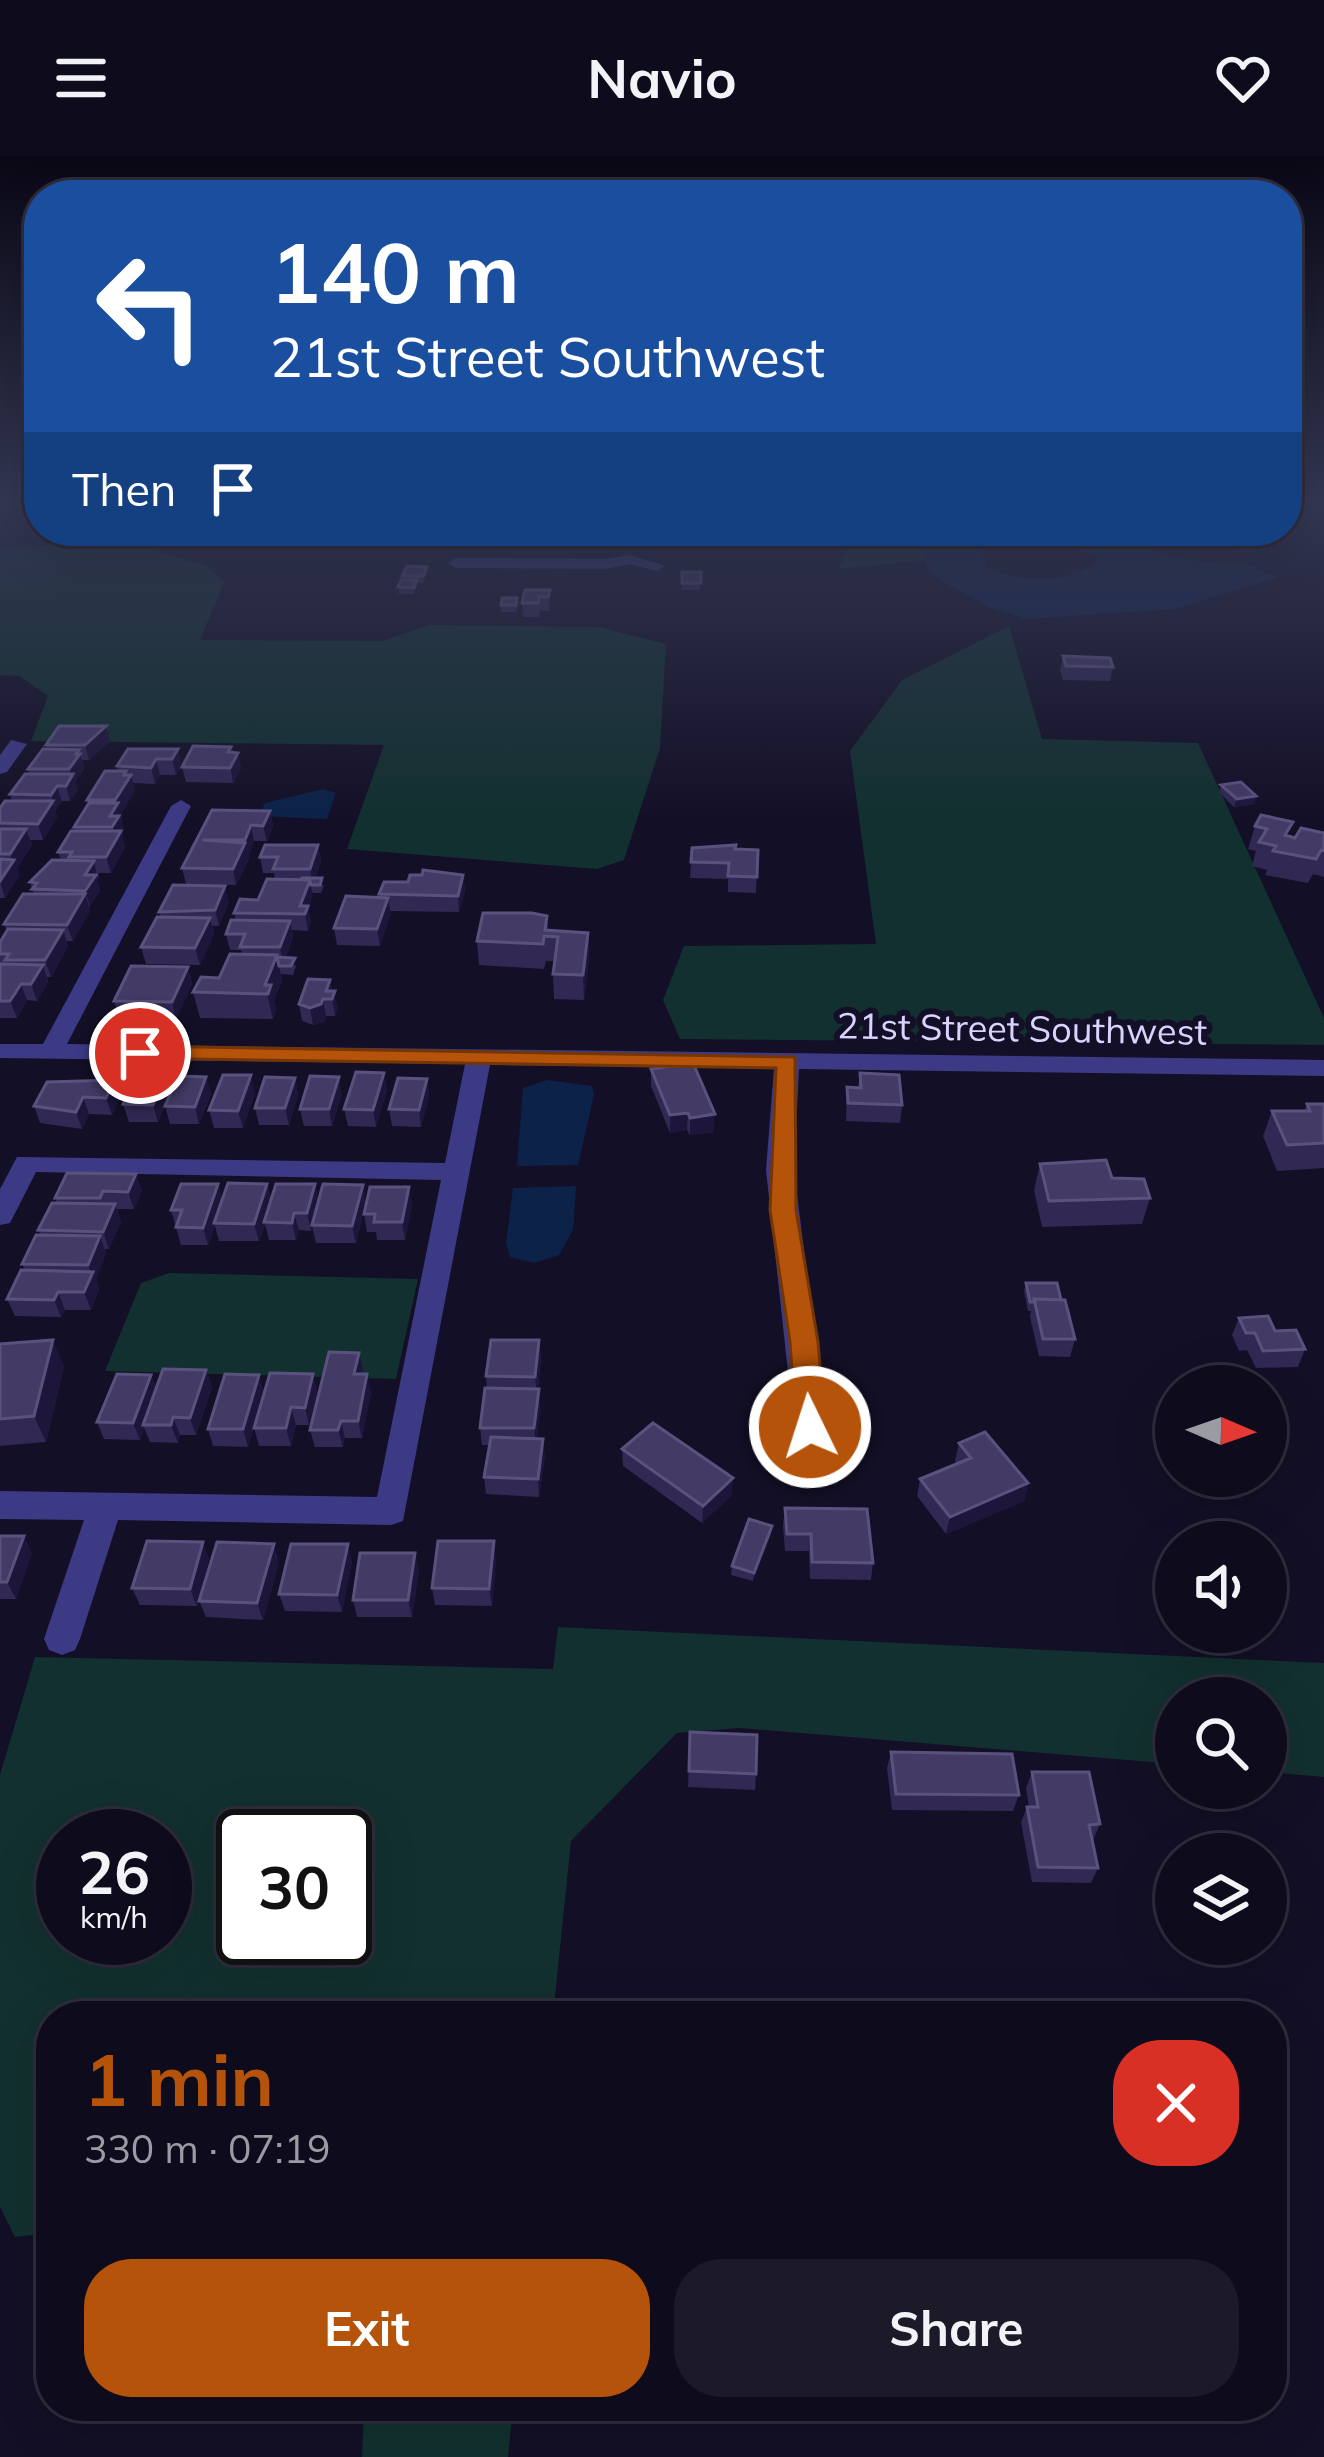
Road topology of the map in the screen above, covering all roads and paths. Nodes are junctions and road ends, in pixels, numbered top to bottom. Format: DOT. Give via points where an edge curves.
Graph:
graph roads {
  1 [pos="18,745"];
  2 [pos="0,768"];
  3 [pos="181,806"];
  4 [pos="0,1051"];
  5 [pos="51,1052"];
  6 [pos="479,1057"];
  7 [pos="787,1061"];
  8 [pos="1324,1068"];
  9 [pos="457,1172"];
  10 [pos="0,1216"];
  11 [pos="810,1427"];
  12 [pos="0,1505"];
  13 [pos="106,1505"];
  14 [pos="62,1639"];
  1 -- 2 [label="street"];
  3 -- 5 [label="street"];
  4 -- 5 [label="street, 21st Street Southwest"];
  5 -- 6 [label="street, 21st Street Southwest"];
  6 -- 7 [label="street, 21st Street Southwest"];
  6 -- 9 [label="street"];
  7 -- 8 [label="street, 21st Street Southwest"];
  7 -- 11 [label="street" via="783,1210"];
  9 -- 10 [label="street" via="27,1163"];
  9 -- 13 [label="street" via="392,1511"];
  12 -- 13 [label="street"];
  13 -- 14 [label="street"];
}
